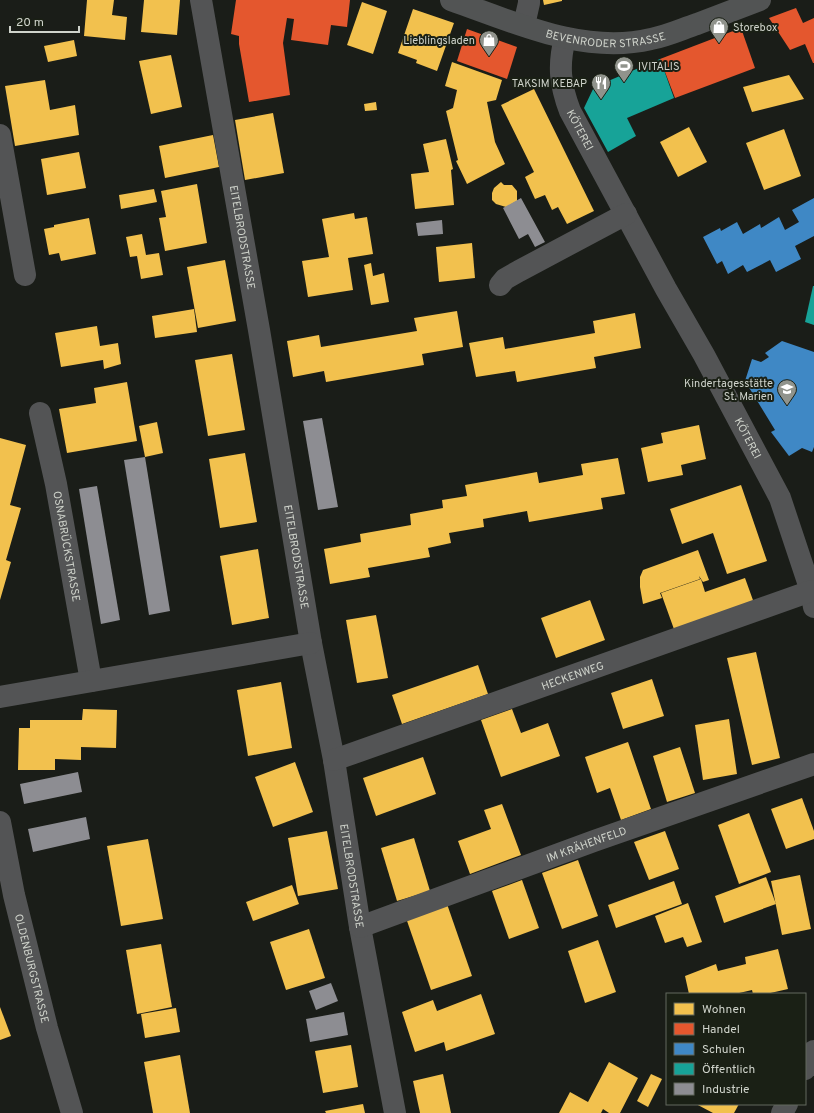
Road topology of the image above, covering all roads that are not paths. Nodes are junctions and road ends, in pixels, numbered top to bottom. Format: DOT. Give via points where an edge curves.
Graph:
graph roads {
  1 [pos="201,0"];
  2 [pos="451,0"];
  3 [pos="529,0"];
  4 [pos="760,0"];
  5 [pos="524,25"];
  6 [pos="565,38"];
  7 [pos="0,135"];
  8 [pos="626,214"];
  9 [pos="7,218"];
  10 [pos="25,275"];
  11 [pos="500,285"];
  12 [pos="40,413"];
  13 [pos="813,599"];
  14 [pos="311,643"];
  15 [pos="91,681"];
  16 [pos="0,697"];
  17 [pos="334,760"];
  18 [pos="814,764"];
  19 [pos="0,822"];
  20 [pos="360,927"];
  21 [pos="814,1051"];
  22 [pos="806,1067"];
  23 [pos="72,1113"];
  24 [pos="395,1113"];
  1 -- 14 [label="street, EITELBRODSTRASSE"];
  2 -- 5 [label="main road, BEVENRODER STRASSE"];
  3 -- 5 [label="street"];
  4 -- 6 [label="main road, BEVENRODER STRASSE" via="651,39 606,43"];
  5 -- 6 [label="main road, BEVENRODER STRASSE"];
  6 -- 8 [label="street, KÖTEREI" via="560,76 564,94 570,111"];
  7 -- 9 [label="street"];
  8 -- 11 [label="street" via="519,271"];
  8 -- 13 [label="street, KÖTEREI" via="780,498"];
  9 -- 10 [label="street"];
  12 -- 15 [label="street, OSNABRÜCKSTRASSE" via="58,490"];
  13 -- 17 [label="street, HECKENWEG"];
  14 -- 15 [label="street"];
  14 -- 17 [label="street, EITELBRODSTRASSE"];
  15 -- 16 [label="street"];
  17 -- 20 [label="street, EITELBRODSTRASSE"];
  18 -- 20 [label="street, IM KRÄHENFELD"];
  19 -- 23 [label="street, OLDENBURGSTRASSE" via="14,895 47,1028"];
  20 -- 24 [label="street, EITELBRODSTRASSE"];
  21 -- 22 [label="street"];
}
